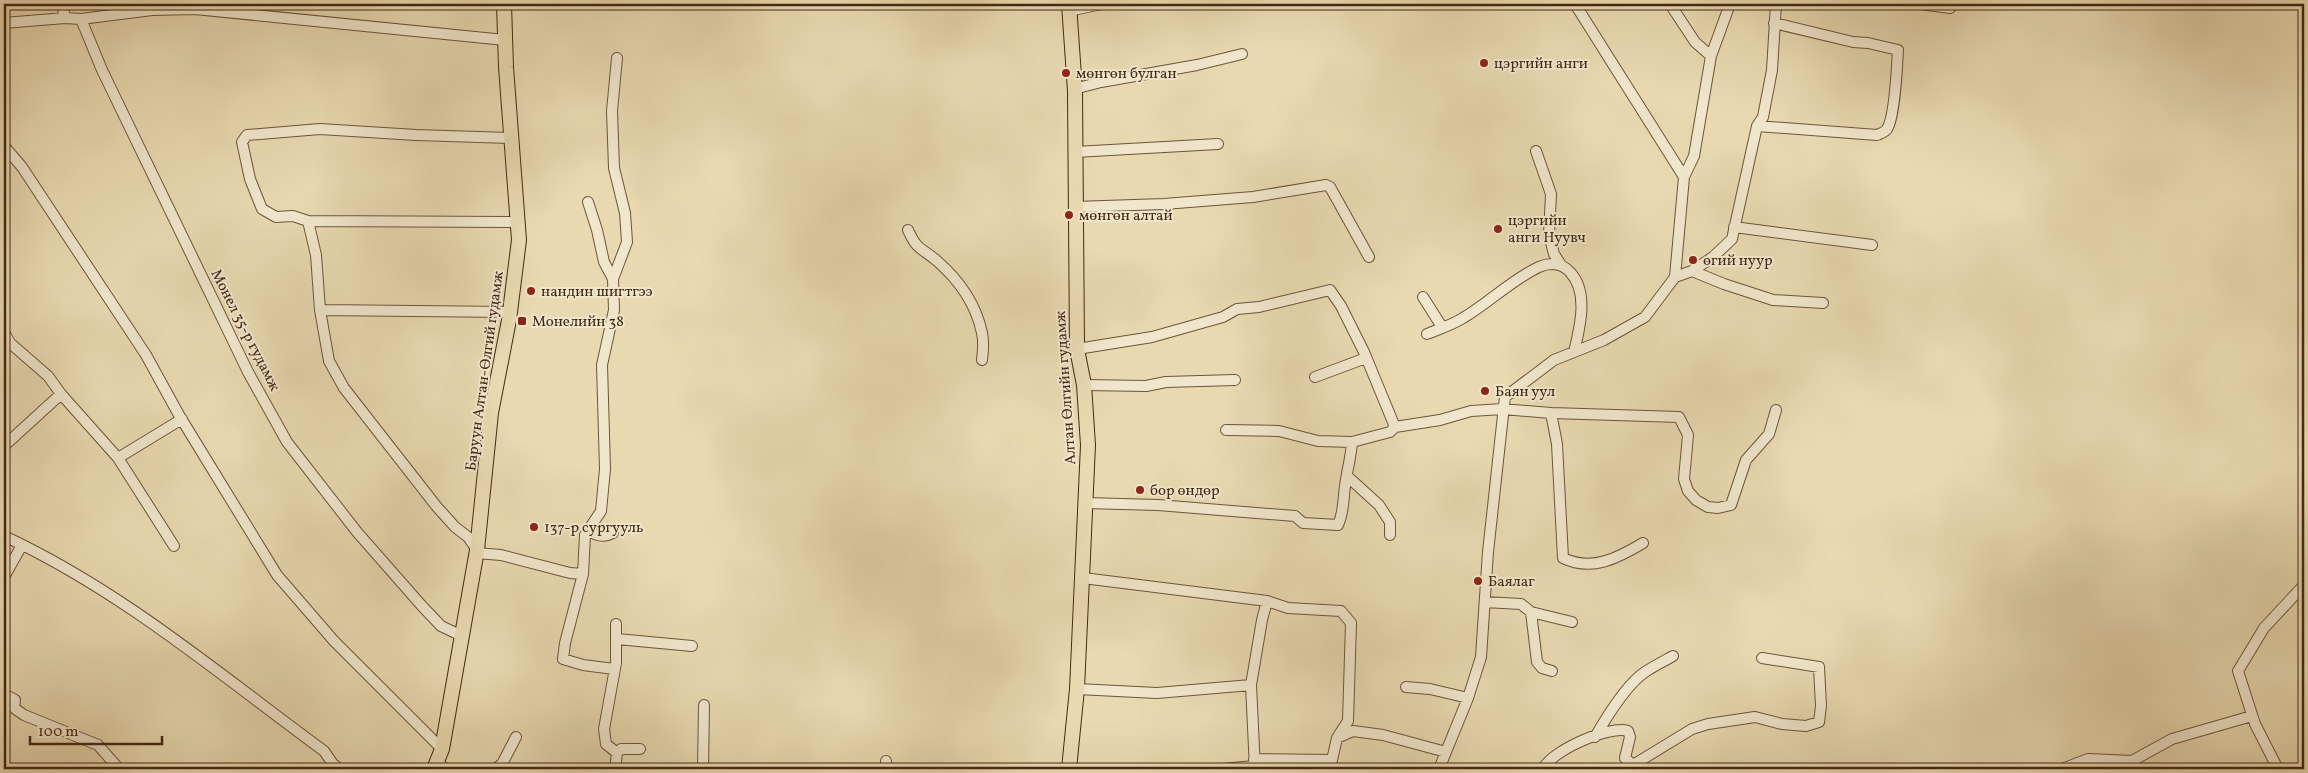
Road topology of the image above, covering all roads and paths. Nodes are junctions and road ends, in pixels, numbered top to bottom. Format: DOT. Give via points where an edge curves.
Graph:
graph roads {
  1 [pos="62,4"];
  2 [pos="504,4"];
  3 [pos="1102,4"];
  4 [pos="1575,4"];
  5 [pos="1670,4"];
  6 [pos="1730,4"];
  7 [pos="1776,4"];
  8 [pos="1920,4"];
  9 [pos="1069,7"];
  10 [pos="1950,8"];
  11 [pos="65,18"];
  12 [pos="81,19"];
  13 [pos="4,23"];
  14 [pos="1774,23"];
  15 [pos="505,40"];
  16 [pos="1242,54"];
  17 [pos="1711,56"];
  18 [pos="617,58"];
  19 [pos="1074,88"];
  20 [pos="1757,126"];
  21 [pos="511,138"];
  22 [pos="1218,144"];
  23 [pos="4,146"];
  24 [pos="1536,151"];
  25 [pos="1075,152"];
  26 [pos="1684,177"];
  27 [pos="588,202"];
  28 [pos="1074,206"];
  29 [pos="308,221"];
  30 [pos="519,222"];
  31 [pos="1734,227"];
  32 [pos="908,230"];
  33 [pos="1872,245"];
  34 [pos="1369,257"];
  35 [pos="1560,265"];
  36 [pos="1692,271"];
  37 [pos="1675,277"];
  38 [pos="613,279"];
  39 [pos="1423,298"];
  40 [pos="1823,303"];
  41 [pos="320,310"];
  42 [pos="510,312"];
  43 [pos="1442,327"];
  44 [pos="4,332"];
  45 [pos="1428,334"];
  46 [pos="1077,349"];
  47 [pos="1574,352"];
  48 [pos="1366,358"];
  49 [pos="982,360"];
  50 [pos="1315,377"];
  51 [pos="1236,380"];
  52 [pos="1084,385"];
  53 [pos="60,394"];
  54 [pos="1503,409"];
  55 [pos="1776,410"];
  56 [pos="1550,413"];
  57 [pos="182,419"];
  58 [pos="1395,427"];
  59 [pos="1226,430"];
  60 [pos="1352,442"];
  61 [pos="4,446"];
  62 [pos="118,458"];
  63 [pos="1348,476"];
  64 [pos="1085,503"];
  65 [pos="588,530"];
  66 [pos="613,533"];
  67 [pos="1390,535"];
  68 [pos="4,536"];
  69 [pos="1643,543"];
  70 [pos="22,545"];
  71 [pos="174,546"];
  72 [pos="477,551"];
  73 [pos="583,574"];
  74 [pos="4,577"];
  75 [pos="1083,578"];
  76 [pos="2304,585"];
  77 [pos="1267,601"];
  78 [pos="1485,602"];
  79 [pos="1531,612"];
  80 [pos="1572,622"];
  81 [pos="616,624"];
  82 [pos="462,636"];
  83 [pos="617,638"];
  84 [pos="692,646"];
  85 [pos="1673,656"];
  86 [pos="1762,658"];
  87 [pos="614,669"];
  88 [pos="1552,671"];
  89 [pos="1251,685"];
  90 [pos="1406,687"];
  91 [pos="1077,690"];
  92 [pos="4,694"];
  93 [pos="1468,698"];
  94 [pos="704,705"];
  95 [pos="2252,716"];
  96 [pos="516,737"];
  97 [pos="1595,737"];
  98 [pos="1337,738"];
  99 [pos="442,749"];
  100 [pos="640,749"];
  101 [pos="1446,752"];
  102 [pos="618,753"];
  103 [pos="1254,765"];
  104 [pos="439,767"];
  105 [pos="119,769"];
  106 [pos="340,769"];
  107 [pos="495,769"];
  108 [pos="615,769"];
  109 [pos="703,769"];
  110 [pos="1069,769"];
  111 [pos="1222,769"];
  112 [pos="1439,769"];
  113 [pos="1543,769"];
  114 [pos="2062,769"];
  115 [pos="2278,769"];
  1 -- 11 [label="street"];
  2 -- 15 [label="main road, Баруун Алтан-Өлгий гудамж"];
  3 -- 9 [label="street"];
  4 -- 26 [label="street"];
  5 -- 17 [label="street" via="1695,42"];
  6 -- 17 [label="street"];
  7 -- 14 [label="street"];
  8 -- 10 [label="street"];
  9 -- 19 [label="main road, Алтан Өлгийн гудамж"];
  11 -- 12 [label="street"];
  11 -- 13 [label="street"];
  12 -- 15 [label="street" via="152,10 195,9"];
  12 -- 82 [label="street, Монел 35-р гудамж" via="102,70 248,372 287,442 357,532 422,606 441,626"];
  14 -- 20 [label="street" via="1772,70 1764,117"];
  14 -- 20 [label="street" via="1898,50 1894,96 1888,127 1876,135"];
  15 -- 21 [label="main road, Баруун Алтан-Өлгий гудамж"];
  16 -- 19 [label="street"];
  17 -- 26 [label="street" via="1694,156"];
  18 -- 38 [label="street" via="612,111 614,168 625,213 627,242"];
  19 -- 25 [label="main road, Алтан Өлгийн гудамж"];
  20 -- 31 [label="street"];
  21 -- 29 [label="street" via="320,129 248,135 242,142 250,179 262,209 276,217 293,216"];
  21 -- 30 [label="main road, Баруун Алтан-Өлгий гудамж"];
  22 -- 25 [label="street"];
  23 -- 57 [label="street" via="22,167 135,339"];
  24 -- 35 [label="street" via="1551,194 1548,234"];
  25 -- 28 [label="main road, Алтан Өлгийн гудамж"];
  26 -- 37 [label="street"];
  27 -- 38 [label="street" via="604,262"];
  28 -- 34 [label="street" via="1164,204 1253,197 1326,185"];
  28 -- 46 [label="main road, Алтан Өлгийн гудамж"];
  29 -- 30 [label="street"];
  29 -- 41 [label="street" via="316,254"];
  30 -- 42 [label="main road, Баруун Алтан-Өлгий гудамж"];
  31 -- 33 [label="street"];
  31 -- 36 [label="street" via="1732,239"];
  32 -- 49 [label="street" via="914,244 958,281 974,309 983,334"];
  35 -- 43 [label="street" via="1540,267 1463,318"];
  35 -- 47 [label="street" via="1577,279 1581,296"];
  36 -- 37 [label="street"];
  36 -- 40 [label="street" via="1773,300"];
  37 -- 47 [label="street" via="1645,317 1604,340"];
  38 -- 65 [label="street" via="614,310 602,366 605,469 602,502 601,511"];
  39 -- 43 [label="street"];
  41 -- 42 [label="street"];
  41 -- 72 [label="street" via="329,361 344,388 436,506 468,537"];
  42 -- 72 [label="main road, Баруун Алтан-Өлгий гудамж" via="491,413"];
  43 -- 45 [label="street"];
  44 -- 53 [label="street" via="10,343 48,376"];
  46 -- 48 [label="street" via="1152,337 1223,317 1237,309 1330,290"];
  46 -- 52 [label="main road, Алтан Өлгийн гудамж"];
  47 -- 54 [label="street" via="1554,360 1506,397"];
  48 -- 50 [label="street"];
  48 -- 58 [label="street"];
  51 -- 52 [label="street" via="1166,382 1146,386"];
  52 -- 64 [label="main road, Алтан Өлгийн гудамж" via="1088,445"];
  53 -- 61 [label="street"];
  53 -- 62 [label="street"];
  54 -- 56 [label="street"];
  54 -- 58 [label="street" via="1472,411"];
  54 -- 78 [label="street"];
  55 -- 56 [label="street" via="1769,434 1746,460 1730,505 1718,508 1708,507 1688,491 1684,479 1688,435 1679,417"];
  56 -- 69 [label="street" via="1558,444 1563,558 1578,563 1602,563 1616,559"];
  57 -- 62 [label="street"];
  57 -- 99 [label="street" via="277,575 334,641"];
  58 -- 60 [label="street" via="1390,432"];
  59 -- 60 [label="street" via="1279,431 1318,441"];
  60 -- 63 [label="street"];
  62 -- 71 [label="street"];
  63 -- 64 [label="street" via="1343,515 1338,525 1303,523 1295,516 1158,505"];
  63 -- 67 [label="street" via="1379,506 1390,522"];
  64 -- 75 [label="main road, Алтан Өлгийн гудамж"];
  65 -- 66 [label="street" via="596,536"];
  65 -- 73 [label="street" via="585,534"];
  68 -- 70 [label="street"];
  70 -- 74 [label="street"];
  70 -- 106 [label="street" via="133,609 324,751"];
  72 -- 73 [label="street"];
  72 -- 82 [label="main road, Баруун Алтан-Өлгий гудамж"];
  73 -- 87 [label="street" via="563,659"];
  75 -- 77 [label="street"];
  75 -- 91 [label="main road, Алтан Өлгийн гудамж"];
  76 -- 95 [label="street" via="2264,628 2238,671"];
  77 -- 89 [label="street"];
  77 -- 98 [label="street" via="1288,608 1340,611 1351,623 1348,721"];
  78 -- 79 [label="street" via="1514,602 1526,606"];
  78 -- 93 [label="street" via="1481,657"];
  79 -- 80 [label="street"];
  79 -- 88 [label="street" via="1537,662 1542,668"];
  81 -- 83 [label="street"];
  82 -- 99 [label="main road, Баруун Алтан-Өлгий гудамж"];
  83 -- 84 [label="street"];
  83 -- 87 [label="street"];
  85 -- 97 [label="street" via="1634,681"];
  86 -- 97 [label="street" via="1819,668 1819,722 1806,726 1755,717 1708,724 1692,729 1634,765 1625,758 1630,737 1628,731 1622,729"];
  87 -- 102 [label="street" via="604,729 606,744"];
  89 -- 91 [label="street" via="1157,693"];
  89 -- 103 [label="street"];
  90 -- 93 [label="street"];
  91 -- 110 [label="main road, Алтан Өлгийн гудамж"];
  92 -- 105 [label="street" via="15,700 14,708 24,715 98,745"];
  93 -- 101 [label="street"];
  94 -- 109 [label="street"];
  95 -- 114 [label="street" via="2172,739 2132,761 2088,759"];
  95 -- 115 [label="street"];
  96 -- 107 [label="street" via="502,764"];
  97 -- 113 [label="street" via="1555,754"];
  98 -- 101 [label="street" via="1353,731 1384,735"];
  98 -- 103 [label="street" via="1332,760"];
  99 -- 104 [label="main road, Баруун Алтан-Өлгий гудамж"];
  100 -- 102 [label="street" via="621,749"];
  101 -- 112 [label="street"];
  102 -- 108 [label="street"];
  103 -- 111 [label="street"];
}
